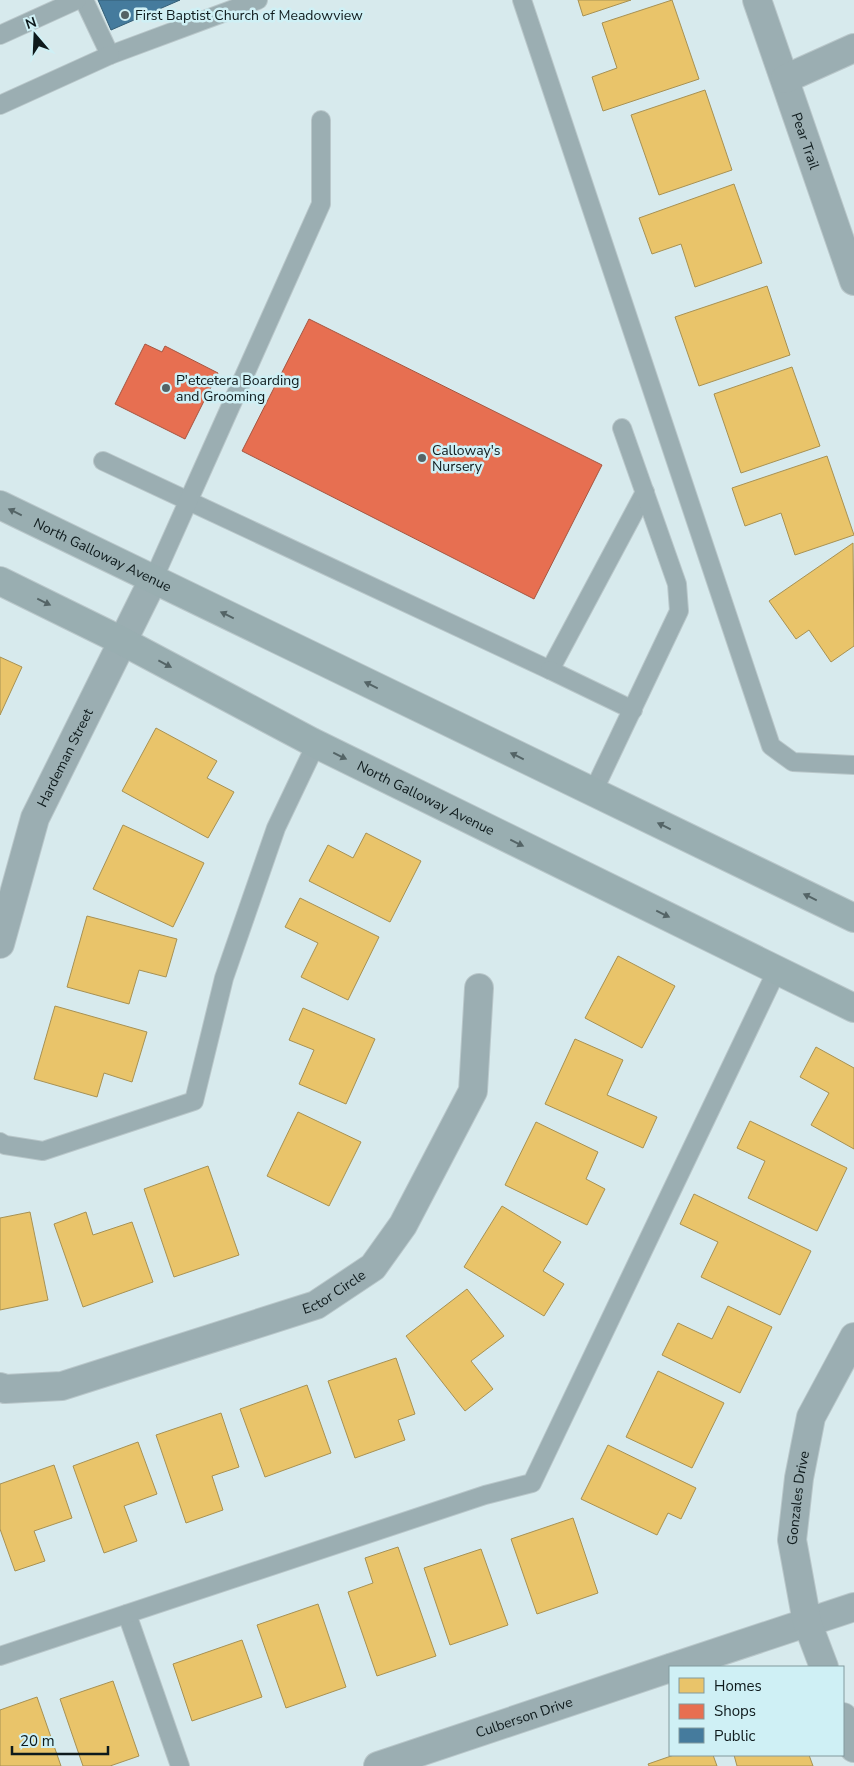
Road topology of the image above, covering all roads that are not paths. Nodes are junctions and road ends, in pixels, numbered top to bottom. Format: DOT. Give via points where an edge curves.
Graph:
graph roads {
  1 [pos="77,0"];
  2 [pos="84,0"];
  3 [pos="258,0"];
  4 [pos="522,0"];
  5 [pos="757,0"];
  6 [pos="0,35"];
  7 [pos="854,48"];
  8 [pos="110,55"];
  9 [pos="785,79"];
  10 [pos="0,105"];
  11 [pos="321,120"];
  12 [pos="854,282"];
  13 [pos="622,428"];
  14 [pos="103,461"];
  15 [pos="645,492"];
  16 [pos="187,501"];
  17 [pos="0,504"];
  18 [pos="152,580"];
  19 [pos="0,581"];
  20 [pos="122,641"];
  21 [pos="550,670"];
  22 [pos="633,710"];
  23 [pos="316,744"];
  24 [pos="854,765"];
  25 [pos="594,792"];
  26 [pos="854,918"];
  27 [pos="0,944"];
  28 [pos="777,970"];
  29 [pos="479,988"];
  30 [pos="854,1008"];
  31 [pos="0,1142"];
  32 [pos="854,1337"];
  33 [pos="0,1387"];
  34 [pos="854,1607"];
  35 [pos="128,1614"];
  36 [pos="807,1622"];
  37 [pos="0,1656"];
  38 [pos="678,1666"];
  39 [pos="824,1666"];
  40 [pos="669,1669"];
  41 [pos="844,1720"];
  42 [pos="854,1748"];
  43 [pos="180,1766"];
  44 [pos="378,1766"];
  1 -- 6 [label="lane"];
  2 -- 8 [label="lane"];
  3 -- 8 [label="lane"];
  4 -- 24 [label="lane" via="771,746 793,762"];
  5 -- 9 [label="street, Pear Trail"];
  7 -- 9 [label="street"];
  8 -- 10 [label="lane"];
  9 -- 12 [label="street, Pear Trail"];
  11 -- 16 [label="lane" via="321,204"];
  13 -- 15 [label="lane"];
  14 -- 16 [label="lane"];
  15 -- 21 [label="lane"];
  15 -- 22 [label="lane" via="677,584 680,611"];
  16 -- 18 [label="lane"];
  16 -- 21 [label="lane"];
  18 -- 17 [label="main road, North Galloway Avenue, one-way"];
  18 -- 20 [label="street, Hardeman Street"];
  25 -- 18 [label="main road, North Galloway Avenue, one-way"];
  19 -- 20 [label="main road, North Galloway Avenue, one-way"];
  20 -- 23 [label="main road, North Galloway Avenue, one-way"];
  20 -- 27 [label="street, Hardeman Street" via="35,818"];
  21 -- 22 [label="lane"];
  22 -- 25 [label="lane"];
  23 -- 28 [label="main road, North Galloway Avenue, one-way"];
  23 -- 31 [label="lane" via="276,828 224,978 194,1101 43,1151"];
  26 -- 25 [label="main road, North Galloway Avenue, one-way"];
  28 -- 30 [label="main road, North Galloway Avenue"];
  28 -- 35 [label="lane" via="532,1483 485,1494"];
  29 -- 33 [label="street, Ector Circle" via="473,1090 403,1225 373,1267 316,1305 62,1386 5,1390"];
  32 -- 36 [label="street, Gonzales Drive" via="811,1417 799,1478 792,1540"];
  34 -- 36 [label="street, Culberson Drive"];
  35 -- 37 [label="lane"];
  35 -- 43 [label="lane"];
  36 -- 38 [label="street, Culberson Drive"];
  36 -- 39 [label="street, Gonzales Drive"];
  40 -- 44 [label="street, Culberson Drive"];
  41 -- 42 [label="street"];
}
